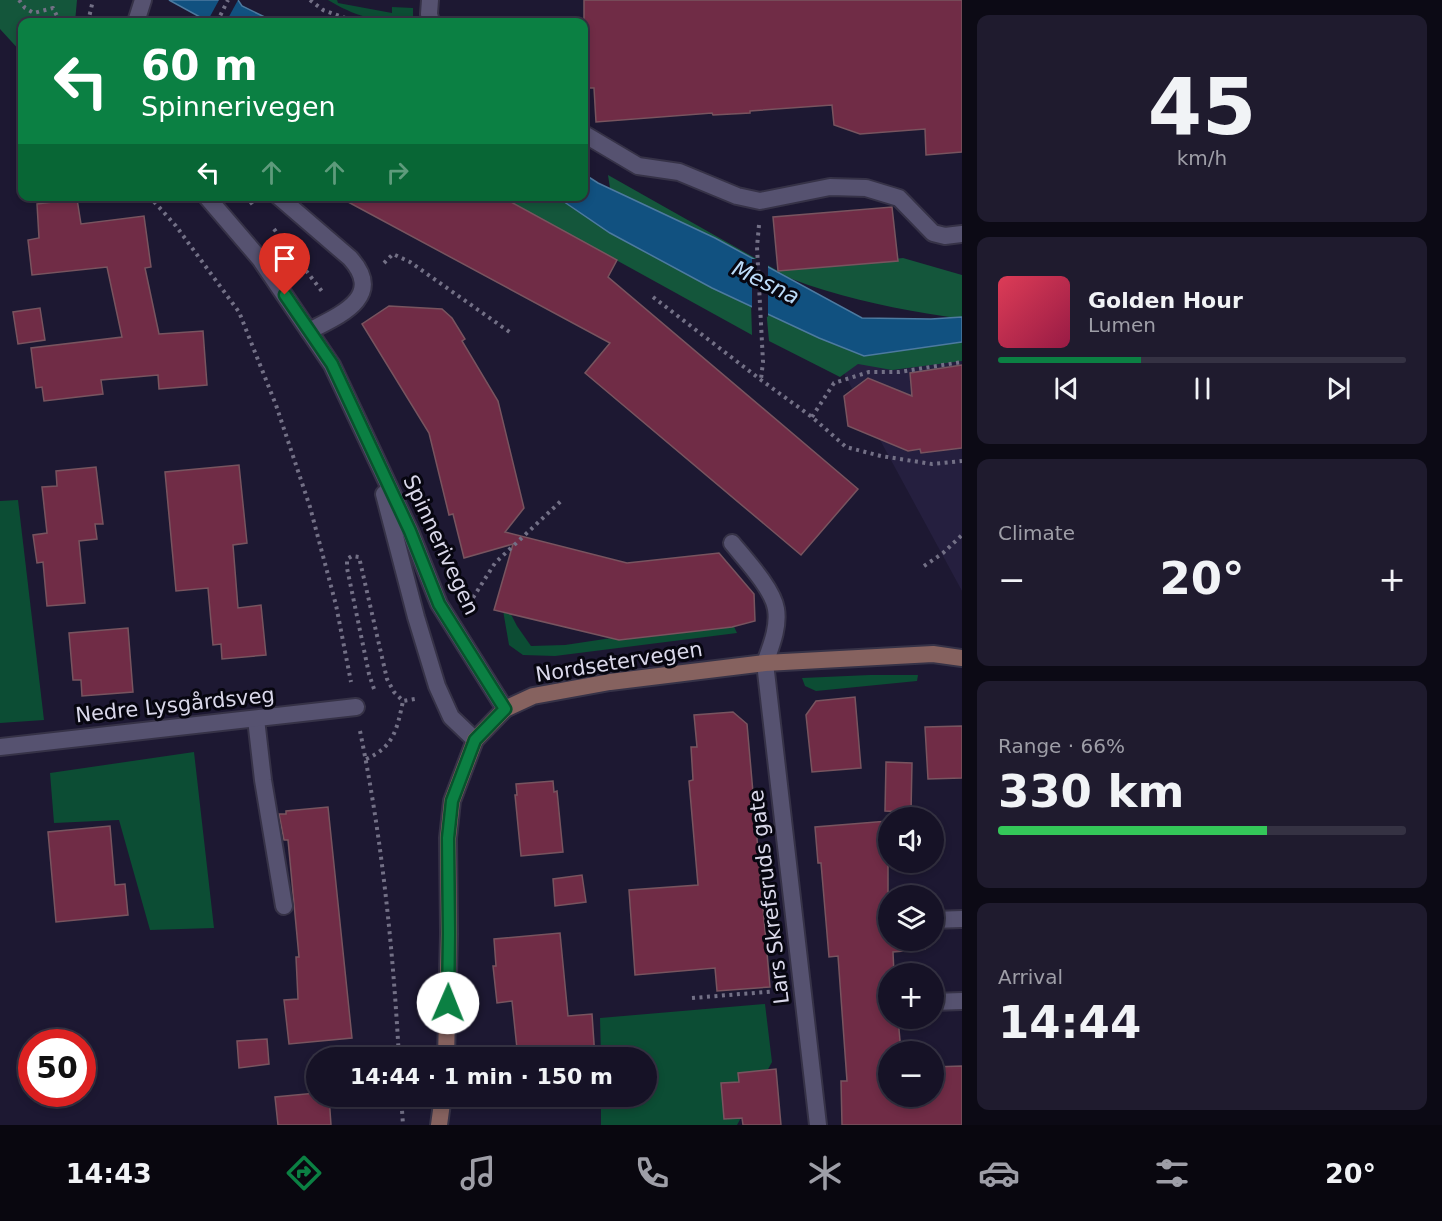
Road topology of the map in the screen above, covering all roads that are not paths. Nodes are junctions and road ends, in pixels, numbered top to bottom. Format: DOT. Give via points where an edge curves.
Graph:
graph roads {
  1 [pos="143,0"];
  2 [pos="430,0"];
  3 [pos="137,18"];
  4 [pos="430,18"];
  5 [pos="588,136"];
  6 [pos="210,201"];
  7 [pos="284,201"];
  8 [pos="962,234"];
  9 [pos="309,331"];
  10 [pos="377,461"];
  11 [pos="732,543"];
  12 [pos="962,658"];
  13 [pos="765,663"];
  14 [pos="356,707"];
  15 [pos="505,709"];
  16 [pos="256,719"];
  17 [pos="475,740"];
  18 [pos="0,747"];
  19 [pos="284,906"];
  20 [pos="962,919"];
  21 [pos="944,920"];
  22 [pos="962,1001"];
  23 [pos="944,1002"];
  24 [pos="446,1047"];
  25 [pos="441,1107"];
  26 [pos="439,1125"];
  27 [pos="818,1125"];
  1 -- 3 [label="street"];
  2 -- 4 [label="street"];
  5 -- 8 [label="street" via="638,166 680,172 737,196 760,201 830,187 866,188 899,198 933,232 945,236"];
  6 -- 9 [label="street, Spinnerivegen" via="260,259"];
  7 -- 9 [label="street" via="360,270 364,281 356,303"];
  9 -- 10 [label="street, Spinnerivegen" via="332,364"];
  10 -- 15 [label="street, Spinnerivegen" via="439,604"];
  10 -- 17 [label="street, Spinnerivegen" via="437,686 451,717"];
  11 -- 13 [label="street" via="761,579 776,608 775,634"];
  12 -- 13 [label="main road, Nordsetervegen" via="933,654"];
  13 -- 15 [label="main road, Nordsetervegen" via="610,682 533,696"];
  13 -- 27 [label="street, Lars Skrefsruds gate"];
  14 -- 16 [label="street, Nedre Lysgårdsveg"];
  15 -- 17 [label="main road, Nordsetervegen"];
  16 -- 18 [label="street, Nedre Lysgårdsveg"];
  16 -- 19 [label="street"];
  17 -- 24 [label="main road, Nordsetervegen" via="452,801 448,838"];
  20 -- 21 [label="street"];
  22 -- 23 [label="street"];
  25 -- 26 [label="main road"];
}
